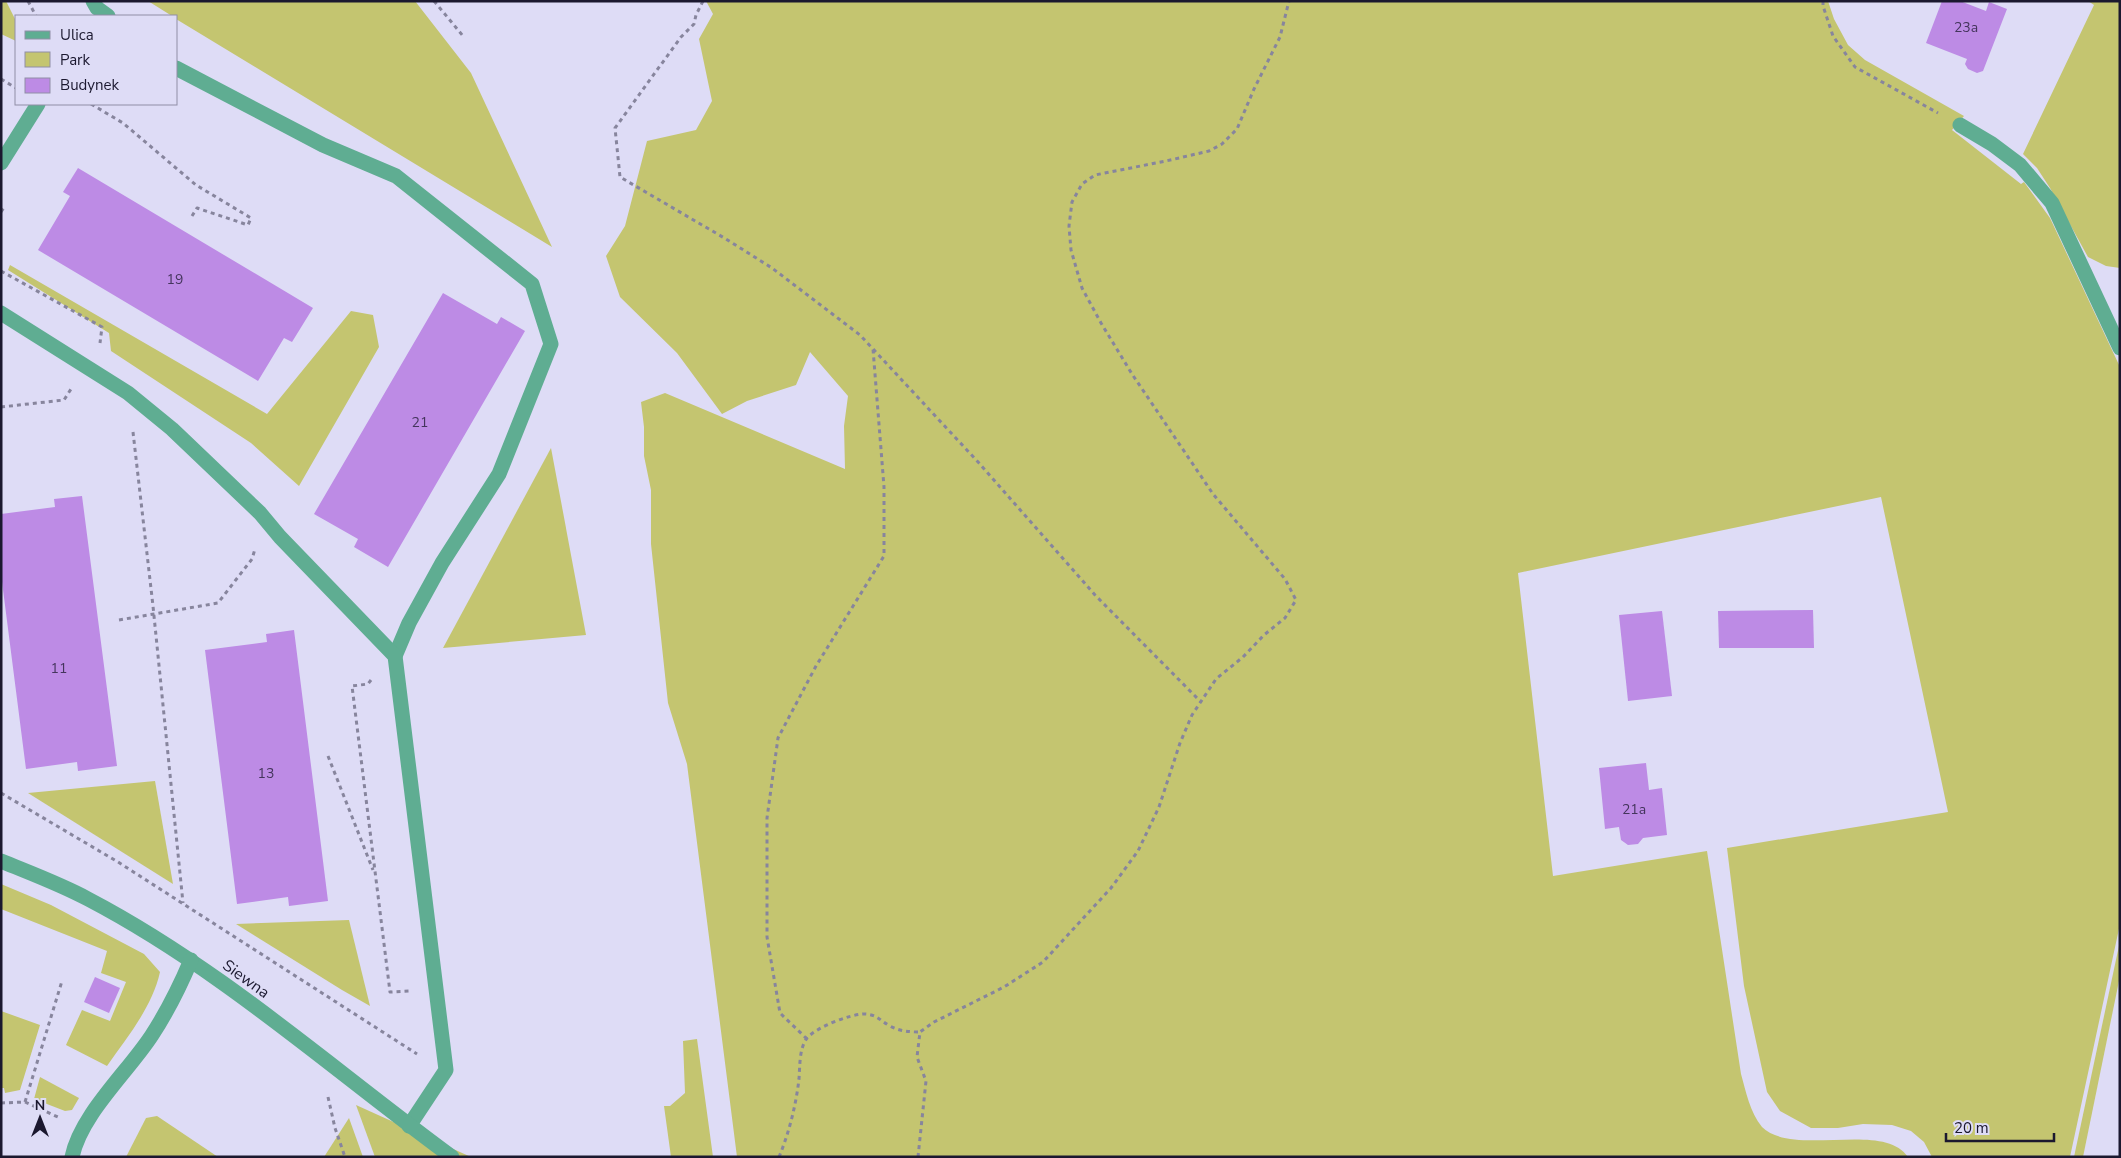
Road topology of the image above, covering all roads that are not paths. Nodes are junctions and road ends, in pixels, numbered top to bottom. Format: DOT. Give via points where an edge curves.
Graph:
graph roads {
  1 [pos="178,69"];
  2 [pos="37,105"];
  3 [pos="1960,125"];
  4 [pos="1,163"];
  5 [pos="1,313"];
  6 [pos="2120,348"];
  7 [pos="395,656"];
  8 [pos="1,861"];
  9 [pos="191,960"];
  10 [pos="410,1126"];
  11 [pos="72,1157"];
  12 [pos="452,1157"];
  1 -- 7 [label="street" via="324,145 396,176 532,284 551,344 499,474 442,563"];
  2 -- 4 [label="street"];
  3 -- 6 [label="street" via="2020,165 2052,203"];
  5 -- 7 [label="street" via="128,393 172,429 260,513"];
  7 -- 10 [label="street" via="446,1070"];
  8 -- 9 [label="street, Siewna" via="87,898"];
  9 -- 10 [label="street, Siewna"];
  9 -- 11 [label="street" via="152,1036 84,1128"];
  10 -- 12 [label="street, Siewna"];
}
